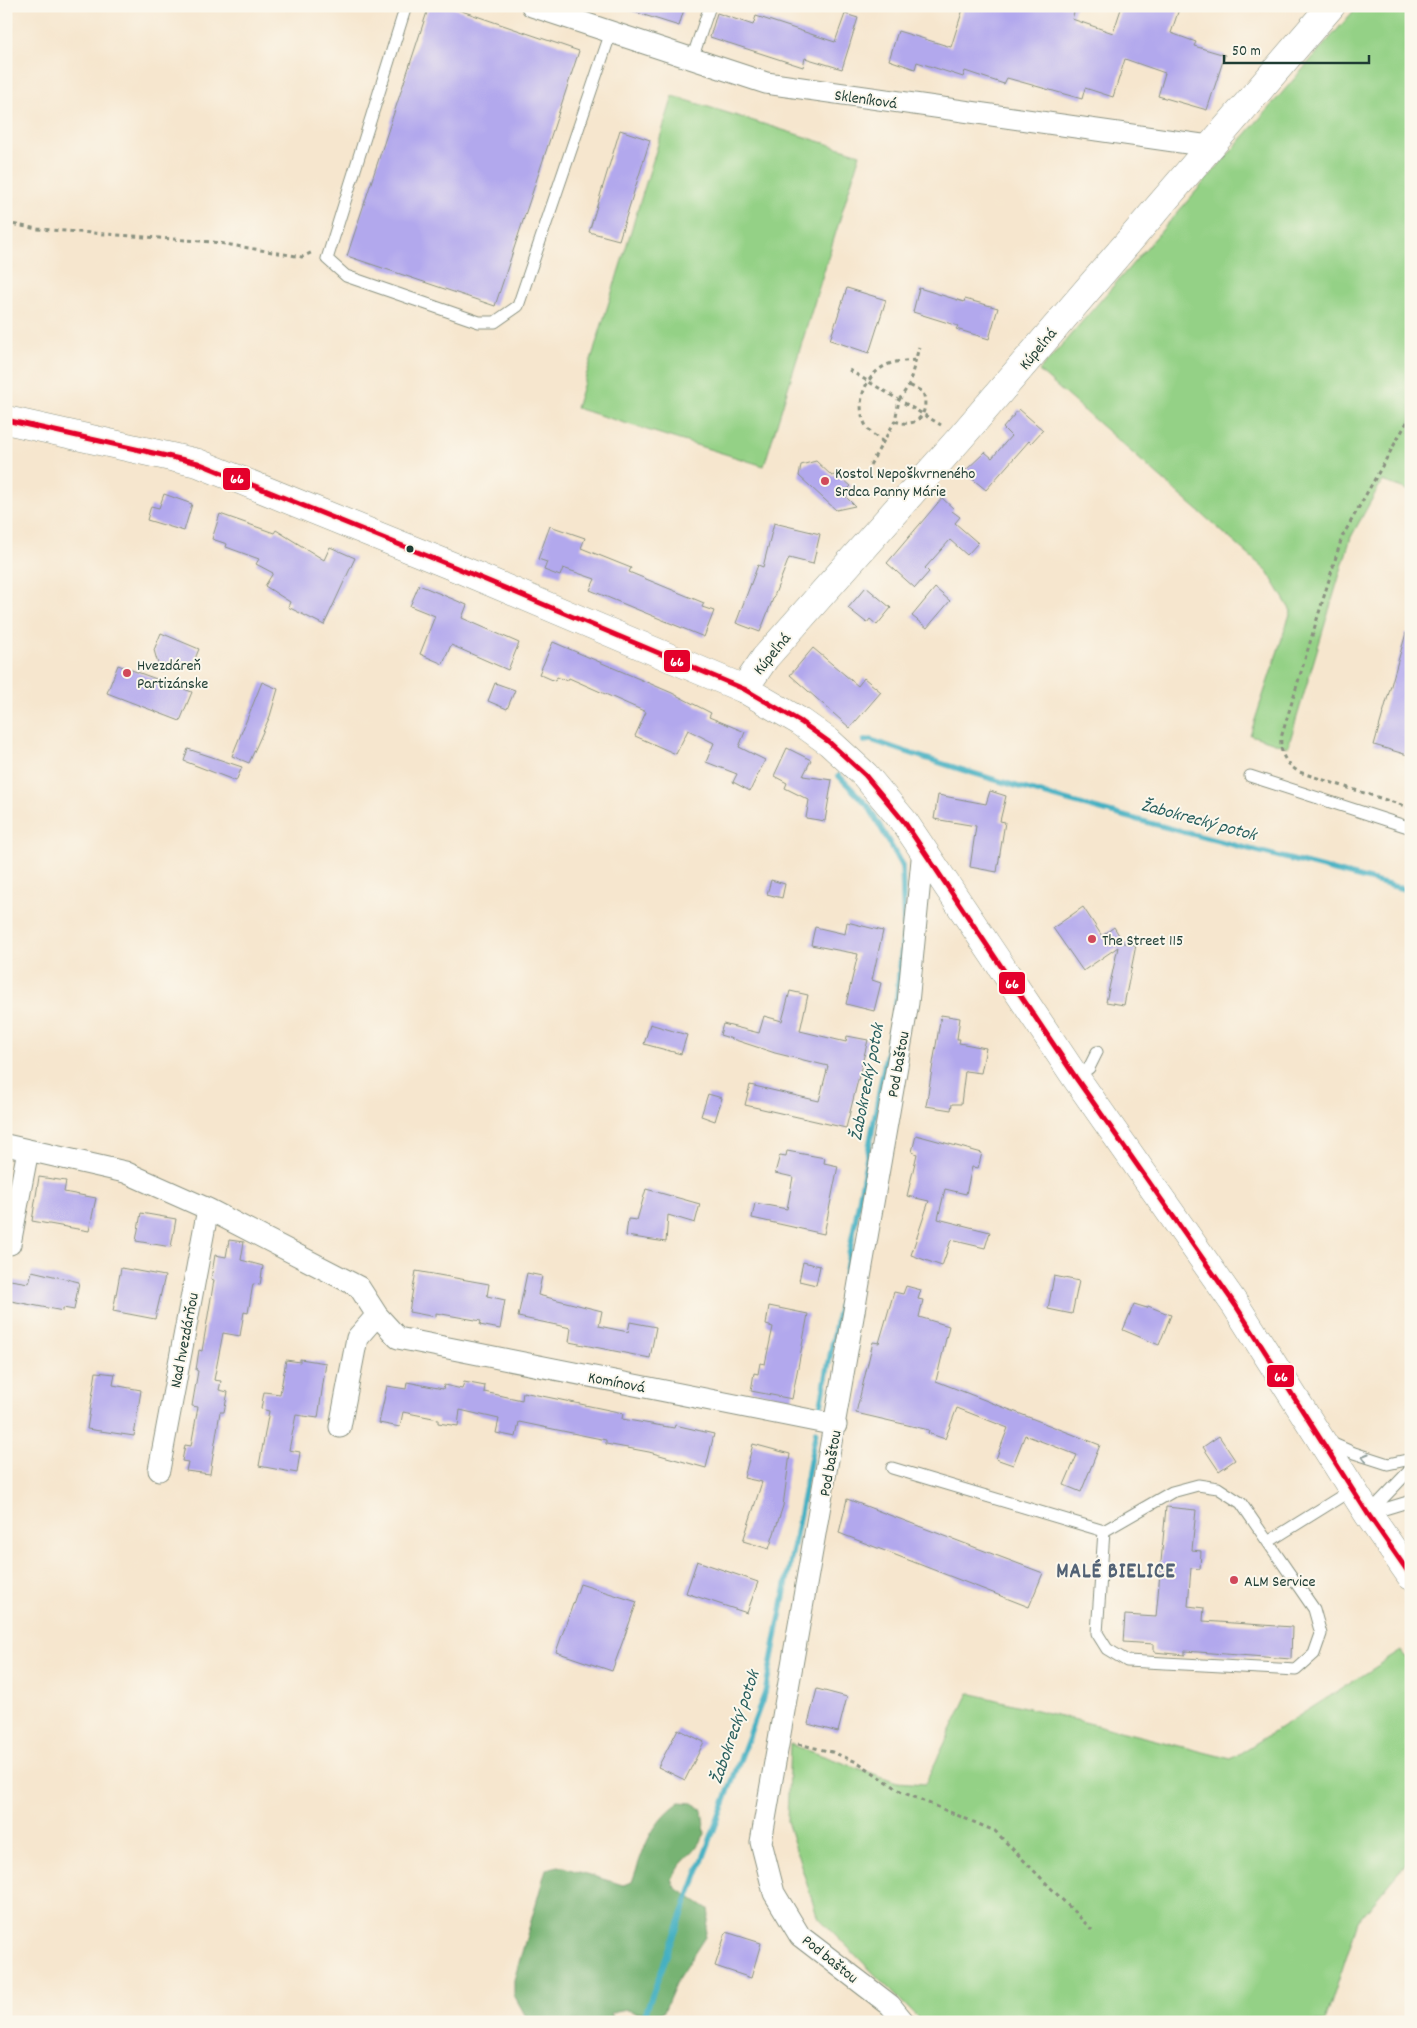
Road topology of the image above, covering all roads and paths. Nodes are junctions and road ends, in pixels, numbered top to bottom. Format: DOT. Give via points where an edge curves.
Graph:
graph roads {
  1 [pos="406,6"];
  2 [pos="532,6"];
  3 [pos="710,6"];
  4 [pos="1331,6"];
  5 [pos="610,32"];
  6 [pos="692,59"];
  7 [pos="1209,146"];
  8 [pos="6,223"];
  9 [pos="332,244"];
  10 [pos="919,347"];
  11 [pos="916,360"];
  12 [pos="849,370"];
  13 [pos="868,382"];
  14 [pos="909,385"];
  15 [pos="899,400"];
  16 [pos="923,415"];
  17 [pos="1411,415"];
  18 [pos="895,421"];
  19 [pos="19,422"];
  20 [pos="961,437"];
  21 [pos="883,442"];
  22 [pos="870,465"];
  23 [pos="744,689"];
  24 [pos="1250,776"];
  25 [pos="1411,808"];
  26 [pos="1411,828"];
  27 [pos="923,849"];
  28 [pos="1097,1052"];
  29 [pos="1076,1078"];
  30 [pos="6,1145"];
  31 [pos="28,1150"];
  32 [pos="208,1209"];
  33 [pos="10,1244"];
  34 [pos="377,1315"];
  35 [pos="836,1425"];
  36 [pos="340,1427"];
  37 [pos="1321,1438"];
  38 [pos="1411,1459"];
  39 [pos="892,1468"];
  40 [pos="1411,1469"];
  41 [pos="159,1470"];
  42 [pos="1353,1490"];
  43 [pos="1411,1501"];
  44 [pos="1368,1514"];
  45 [pos="1104,1530"];
  46 [pos="1268,1542"];
  47 [pos="1411,1576"];
  48 [pos="781,1739"];
  49 [pos="1092,1930"];
  50 [pos="904,2022"];
  1 -- 9 [label="lane"];
  2 -- 5 [label="street, Skleníková"];
  3 -- 6 [label="lane"];
  4 -- 7 [label="main road, Kúpeľná"];
  5 -- 6 [label="street, Skleníková"];
  5 -- 9 [label="lane" via="518,306 495,322 479,322 346,276 327,259"];
  6 -- 7 [label="street, Skleníková" via="766,83"];
  7 -- 20 [label="main road, Kúpeľná"];
  8 -- 9 [label="path" via="38,229 213,242 302,257"];
  10 -- 11 [label="path"];
  11 -- 13 [label="path" via="890,363 877,370"];
  11 -- 14 [label="path"];
  12 -- 13 [label="path"];
  13 -- 15 [label="path"];
  13 -- 21 [label="path" via="861,410 866,426"];
  14 -- 15 [label="path"];
  14 -- 16 [label="path" via="923,392 926,402"];
  15 -- 16 [label="path"];
  15 -- 18 [label="path"];
  16 -- 18 [label="path" via="908,424"];
  16 -- 20 [label="path"];
  17 -- 25 [label="path" via="1342,537 1280,747 1288,765 1299,772"];
  18 -- 21 [label="path"];
  19 -- 23 [label="main road" via="198,464 462,570"];
  20 -- 23 [label="main road, Kúpeľná" via="765,658"];
  21 -- 22 [label="path"];
  23 -- 27 [label="main road" via="801,722 850,760 884,796"];
  24 -- 26 [label="lane"];
  27 -- 29 [label="main road"];
  27 -- 35 [label="street, Pod baštou" via="908,1003"];
  28 -- 29 [label="lane" via="1088,1068"];
  29 -- 37 [label="main road" via="1236,1306"];
  30 -- 31 [label="street"];
  31 -- 32 [label="street" via="124,1172"];
  31 -- 33 [label="street"];
  32 -- 34 [label="street" via="360,1287"];
  32 -- 41 [label="street, Nad hvezdárňou"];
  34 -- 35 [label="street, Komínová" via="398,1338"];
  34 -- 36 [label="street" via="357,1338"];
  35 -- 48 [label="street, Pod baštou"];
  38 -- 37 [label="lane, one-way" via="1388,1464"];
  37 -- 42 [label="main road"];
  39 -- 45 [label="lane"];
  40 -- 44 [label="lane"];
  42 -- 44 [label="main road"];
  42 -- 46 [label="lane"];
  43 -- 44 [label="lane"];
  44 -- 47 [label="main road"];
  45 -- 46 [label="lane" via="1172,1492 1198,1485 1218,1488 1241,1503"];
  45 -- 46 [label="lane" via="1097,1633 1107,1649 1127,1661 1296,1670 1314,1654 1321,1634 1314,1609"];
  48 -- 49 [label="path" via="859,1762 902,1792 994,1831"];
  48 -- 50 [label="street, Pod baštou" via="761,1842 774,1893 800,1936 890,2005"];
}
